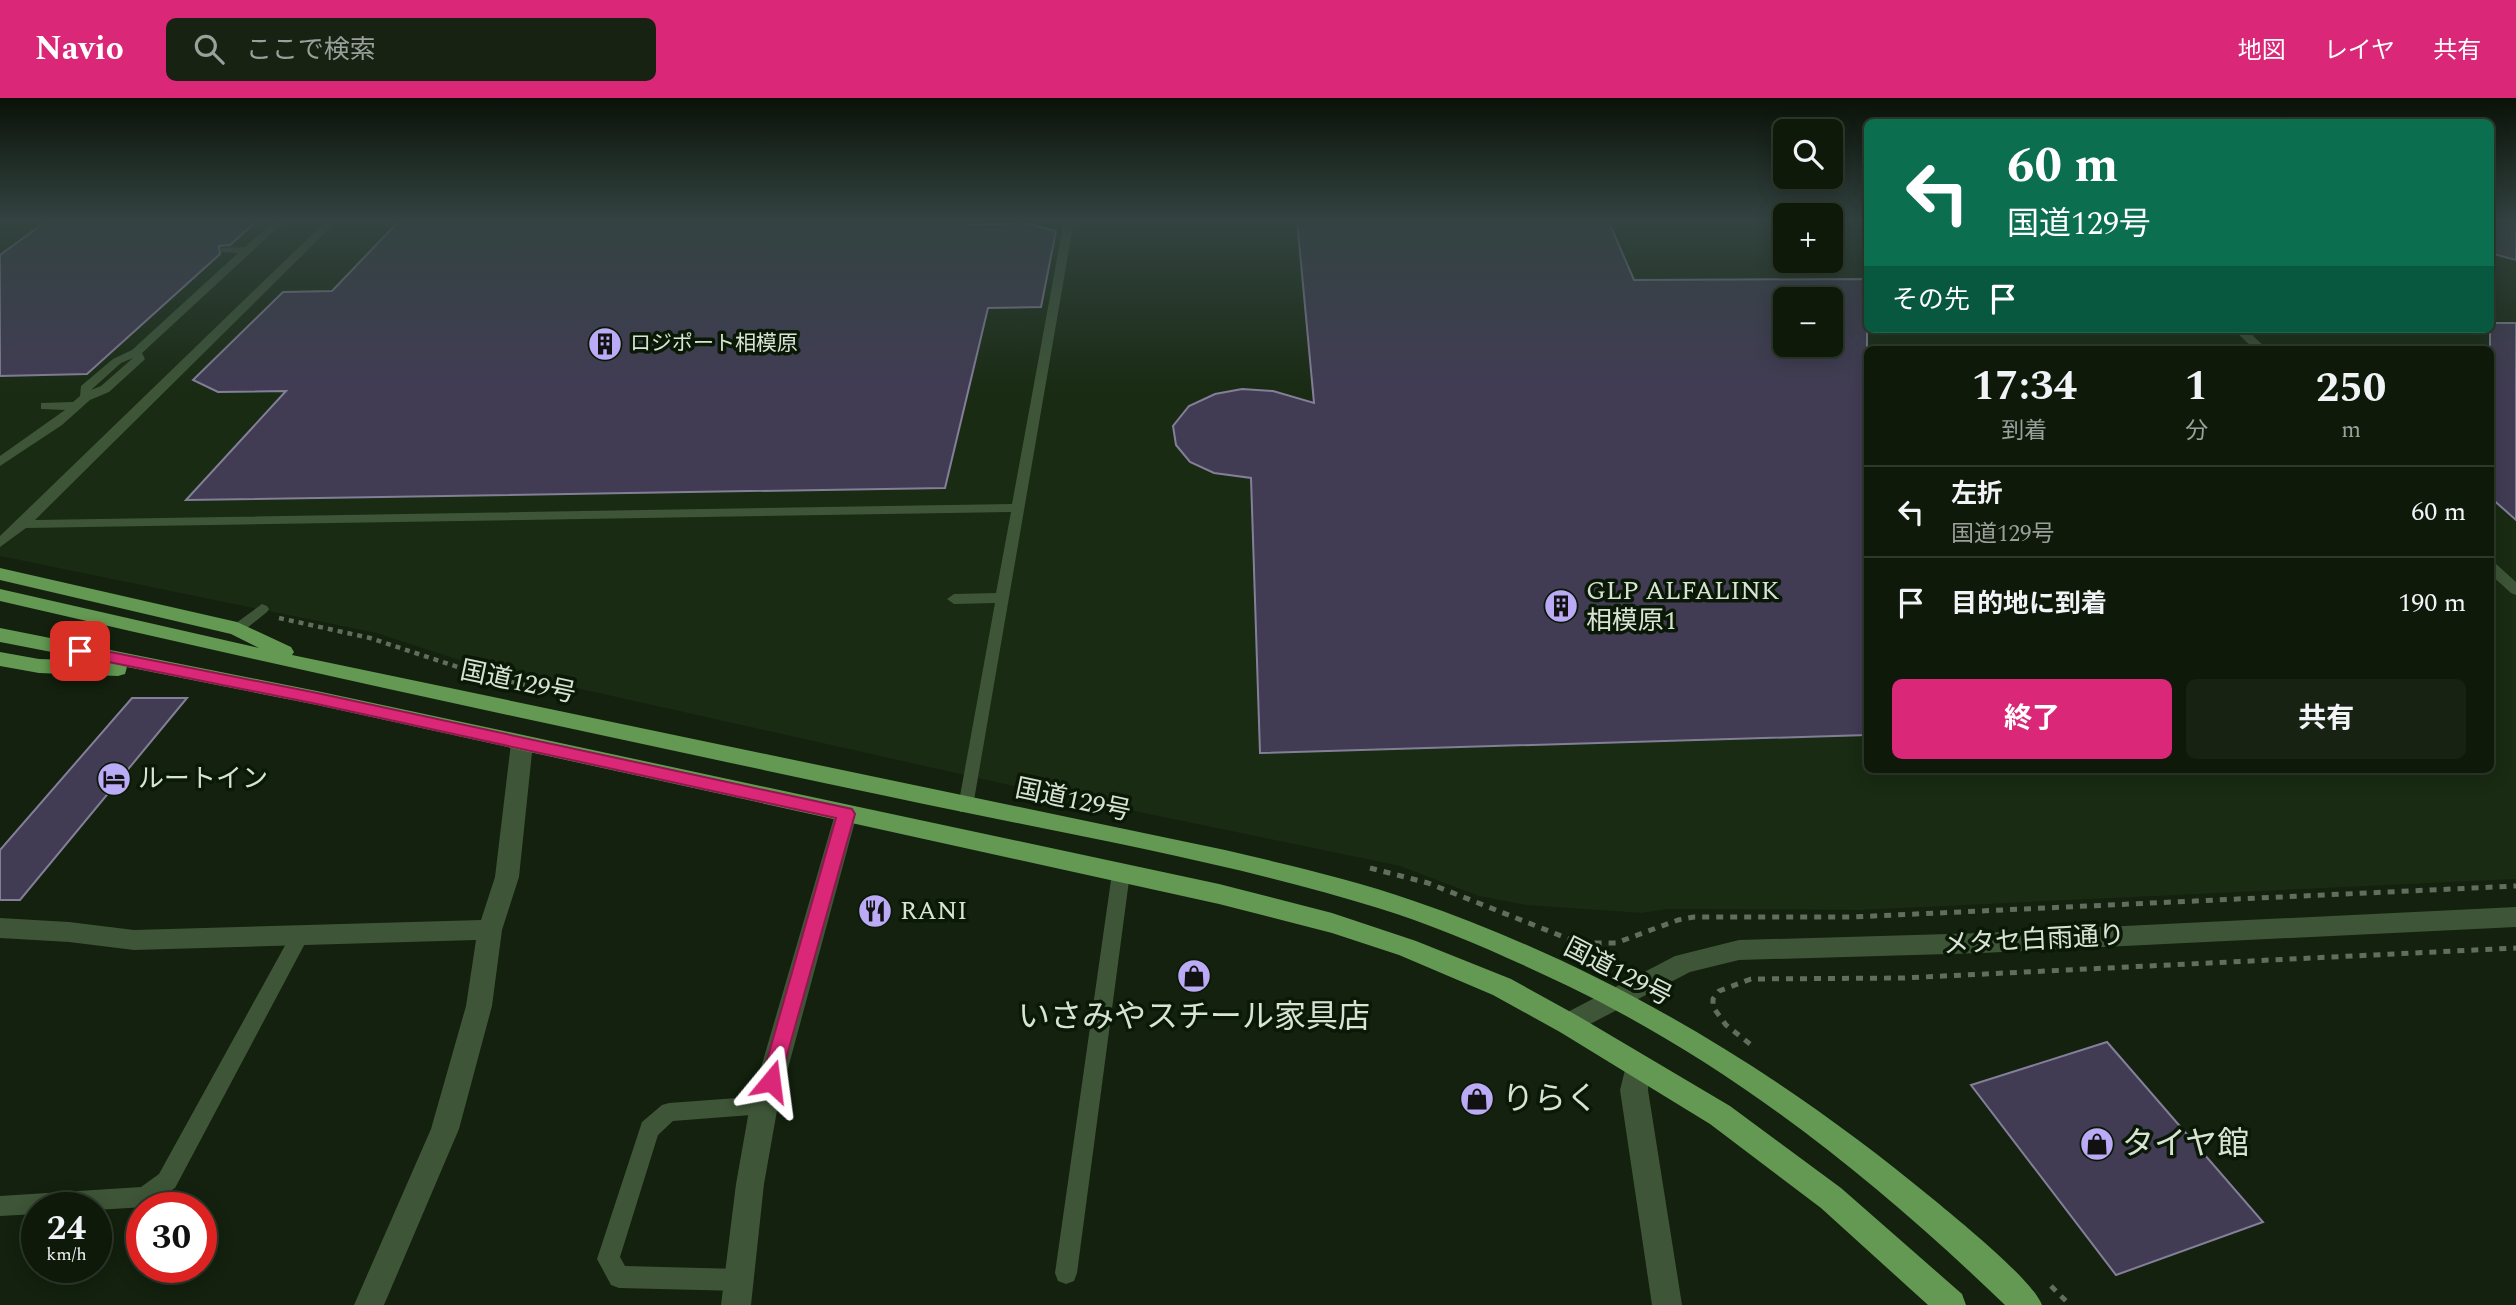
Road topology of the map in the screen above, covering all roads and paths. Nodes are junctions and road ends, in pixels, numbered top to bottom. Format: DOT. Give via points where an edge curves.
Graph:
graph roads {
  1 [pos="219,276"];
  2 [pos="276,276"];
  3 [pos="1059,276"];
  4 [pos="2243,333"];
  5 [pos="2258,346"];
  6 [pos="81,401"];
  7 [pos="45,406"];
  8 [pos="0,462"];
  9 [pos="1019,508"];
  10 [pos="23,524"];
  11 [pos="0,543"];
  12 [pos="2494,570"];
  13 [pos="0,574"];
  14 [pos="2516,590"];
  15 [pos="0,595"];
  16 [pos="1003,598"];
  17 [pos="954,599"];
  18 [pos="262,609"];
  19 [pos="237,629"];
  20 [pos="0,635"];
  21 [pos="0,659"];
  22 [pos="312,667"];
  23 [pos="186,672"];
  24 [pos="522,743"];
  25 [pos="966,807"];
  26 [pos="846,814"];
  27 [pos="1121,873"];
  28 [pos="2516,886"];
  29 [pos="2516,917"];
  30 [pos="1535,925"];
  31 [pos="0,928"];
  32 [pos="490,930"];
  33 [pos="300,936"];
  34 [pos="2516,948"];
  35 [pos="1617,999"];
  36 [pos="1712,1001"];
  37 [pos="1569,1024"];
  38 [pos="1637,1066"];
  39 [pos="764,1105"];
  40 [pos="0,1206"];
  41 [pos="1066,1273"];
  42 [pos="738,1293"];
  43 [pos="369,1305"];
  44 [pos="1667,1305"];
  45 [pos="1951,1305"];
  46 [pos="2027,1305"];
  1 -- 6 [label="lane" via="136,352 139,359 114,382"];
  2 -- 10 [label="lane"];
  3 -- 9 [label="lane"];
  4 -- 5 [label="lane"];
  6 -- 7 [label="lane"];
  6 -- 8 [label="lane"];
  9 -- 10 [label="lane"];
  9 -- 16 [label="lane"];
  10 -- 11 [label="lane"];
  12 -- 14 [label="lane"];
  13 -- 19 [label="highway"];
  15 -- 22 [label="highway, 国道129号"];
  16 -- 17 [label="lane"];
  16 -- 25 [label="lane"];
  18 -- 19 [label="lane"];
  19 -- 22 [label="highway"];
  20 -- 23 [label="highway"];
  21 -- 23 [label="highway" via="39,666"];
  22 -- 25 [label="highway, 国道129号"];
  23 -- 24 [label="highway"];
  24 -- 26 [label="highway"];
  24 -- 32 [label="street" via="507,877"];
  25 -- 35 [label="highway, 国道129号" via="1340,887 1428,916"];
  26 -- 27 [label="highway"];
  26 -- 39 [label="street"];
  27 -- 37 [label="highway" via="1274,907 1407,948 1502,987"];
  27 -- 41 [label="lane"];
  28 -- 30 [label="path" via="1899,915 1694,917 1616,943 1580,943"];
  29 -- 35 [label="street, メタセ白雨通り" via="1739,950 1684,963"];
  31 -- 33 [label="street" via="134,940"];
  32 -- 33 [label="street"];
  32 -- 43 [label="street" via="479,1006 445,1129"];
  33 -- 40 [label="lane" via="167,1181 145,1197"];
  34 -- 36 [label="path" via="1903,978 1751,979 1729,984"];
  35 -- 37 [label="street, メタセ白雨通り"];
  35 -- 46 [label="highway, 国道129号" via="1737,1070 1856,1153 1975,1254"];
  37 -- 38 [label="highway"];
  38 -- 44 [label="street" via="1634,1090"];
  38 -- 45 [label="highway" via="1720,1115 1820,1190"];
  39 -- 42 [label="street"];
  39 -- 42 [label="lane" via="669,1112 649,1129 608,1259 619,1277"];
}
